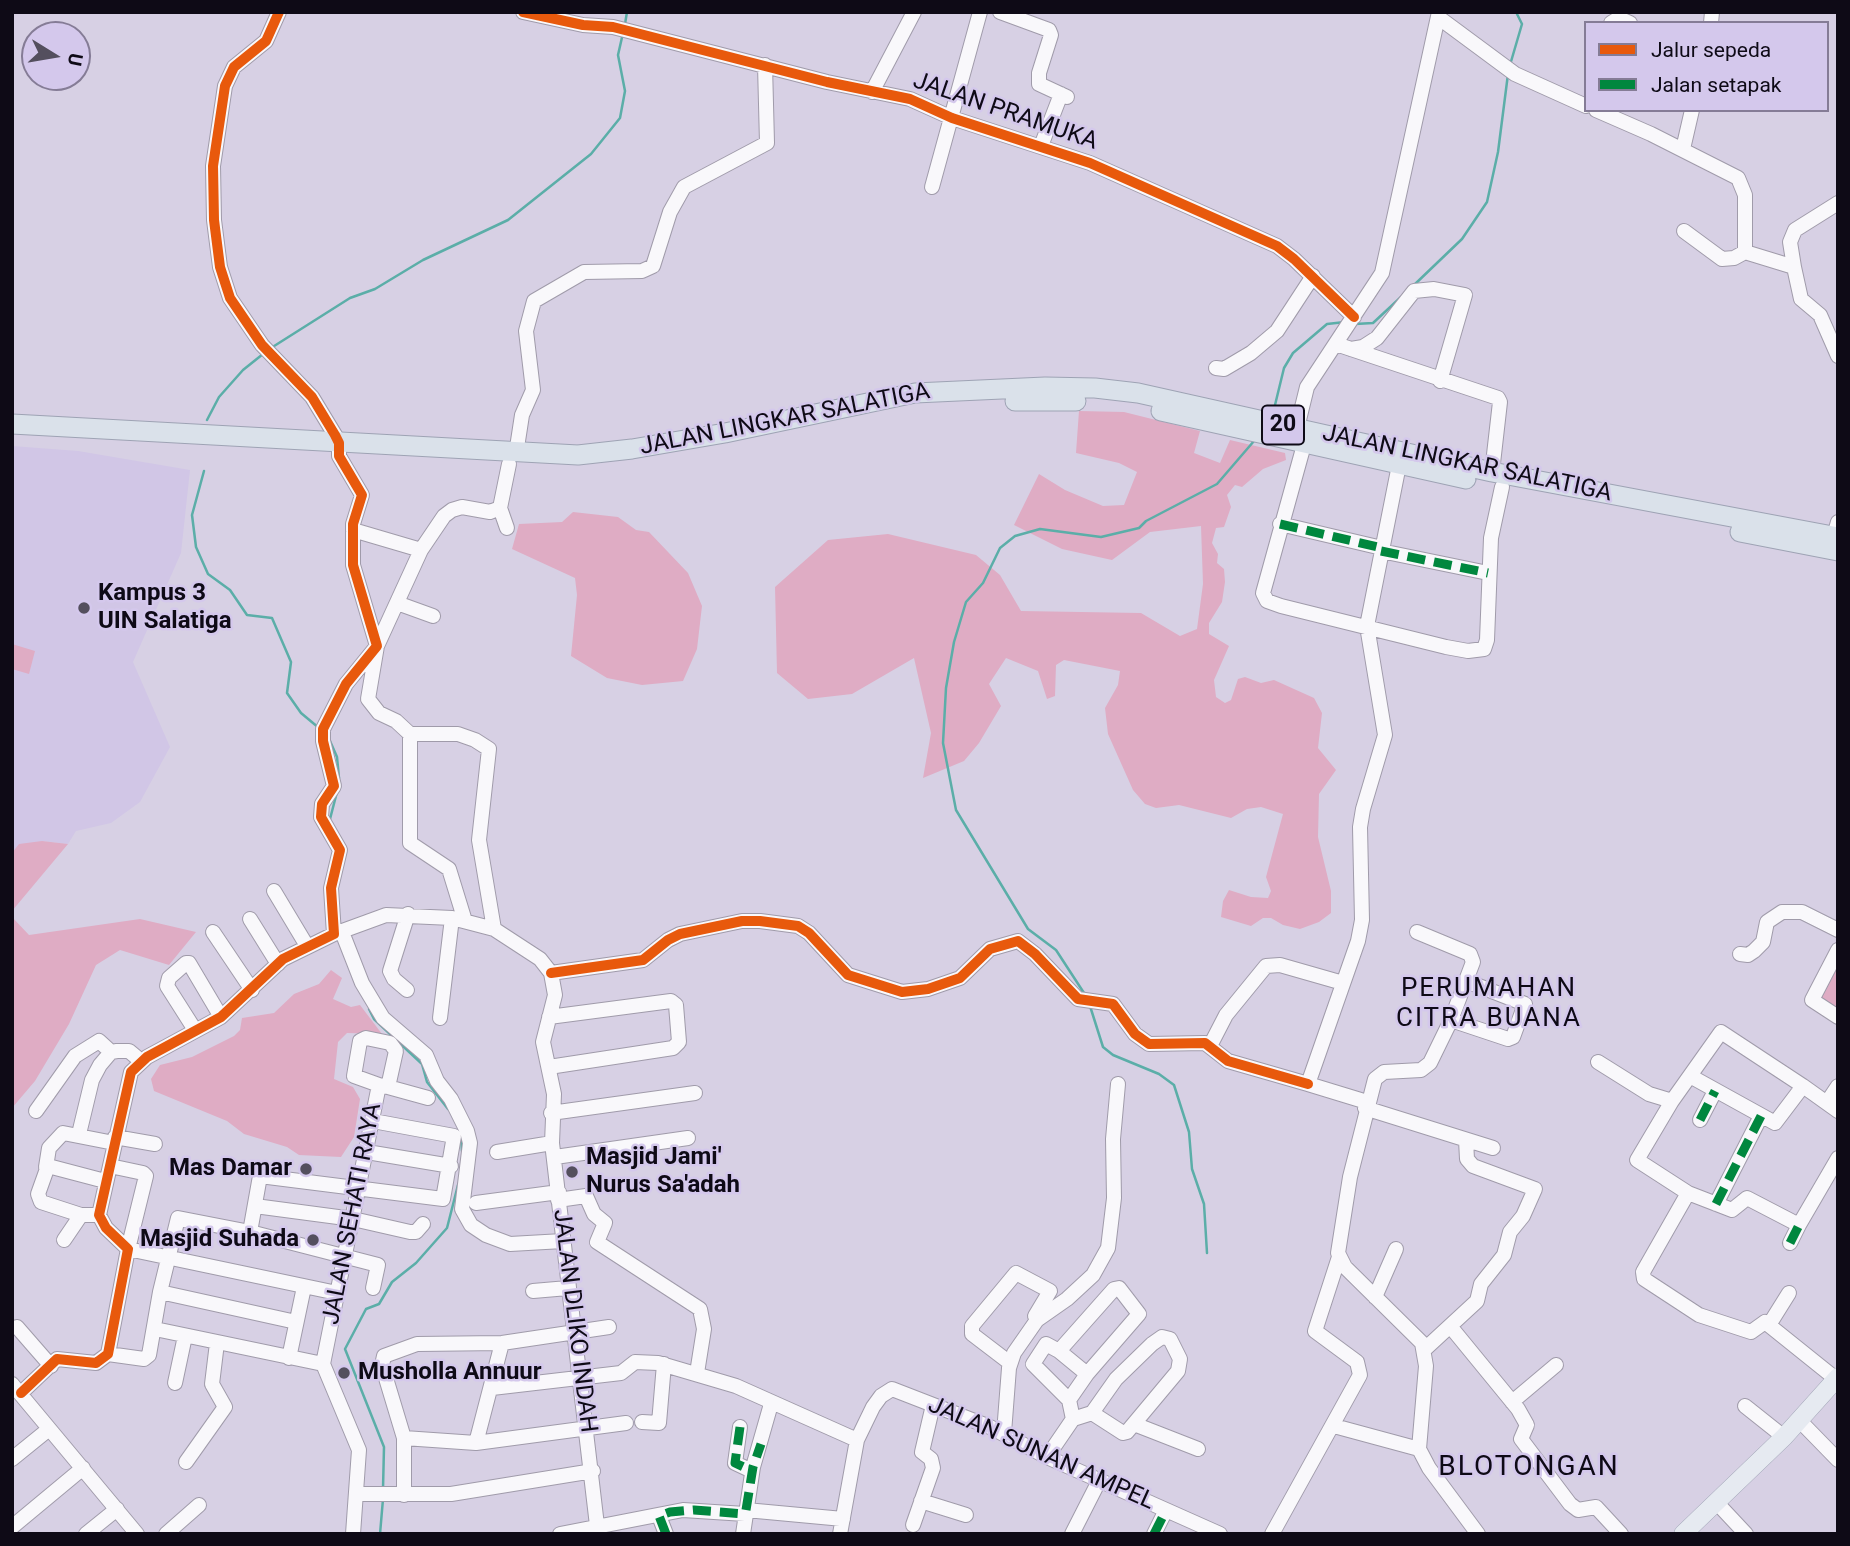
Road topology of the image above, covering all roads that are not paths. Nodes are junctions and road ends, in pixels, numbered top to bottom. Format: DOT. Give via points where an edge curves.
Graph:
graph roads {
  1 [pos="279,12"];
  2 [pos="523,12"];
  3 [pos="914,12"];
  4 [pos="980,12"];
  5 [pos="1000,12"];
  6 [pos="1439,15"];
  7 [pos="765,65"];
  8 [pos="872,92"];
  9 [pos="1584,105"];
  10 [pos="1603,112"];
  11 [pos="1692,112"];
  12 [pos="951,118"];
  13 [pos="1041,146"];
  14 [pos="1683,149"];
  15 [pos="932,187"];
  16 [pos="1838,203"];
  17 [pos="1684,231"];
  18 [pos="1745,252"];
  19 [pos="1794,267"];
  20 [pos="1313,276"];
  21 [pos="1352,322"];
  22 [pos="1343,347"];
  23 [pos="1838,356"];
  24 [pos="1216,368"];
  25 [pos="1440,381"];
  26 [pos="12,424"];
  27 [pos="1303,434"];
  28 [pos="12,435"];
  29 [pos="339,449"];
  30 [pos="513,459"];
  31 [pos="1399,465"];
  32 [pos="1497,479"];
  33 [pos="500,509"];
  34 [pos="1280,524"];
  35 [pos="507,528"];
  36 [pos="353,530"];
  37 [pos="1837,537"];
  38 [pos="1381,549"];
  39 [pos="421,550"];
  40 [pos="1488,573"];
  41 [pos="397,603"];
  42 [pos="433,616"];
  43 [pos="1367,626"];
  44 [pos="377,646"];
  45 [pos="410,734"];
  46 [pos="274,891"];
  47 [pos="408,914"];
  48 [pos="250,919"];
  49 [pos="459,919"];
  50 [pos="494,929"];
  51 [pos="1838,930"];
  52 [pos="213,932"];
  53 [pos="1417,932"];
  54 [pos="339,933"];
  55 [pos="307,946"];
  56 [pos="1838,950"];
  57 [pos="1740,954"];
  58 [pos="278,964"];
  59 [pos="551,972"];
  60 [pos="1466,981"];
  61 [pos="1343,983"];
  62 [pos="252,990"];
  63 [pos="407,990"];
  64 [pos="220,1017"];
  65 [pos="549,1017"];
  66 [pos="1838,1017"];
  67 [pos="440,1018"];
  68 [pos="1451,1020"];
  69 [pos="195,1030"];
  70 [pos="1211,1044"];
  71 [pos="111,1052"];
  72 [pos="141,1061"];
  73 [pos="1598,1062"];
  74 [pos="549,1067"];
  75 [pos="1690,1076"];
  76 [pos="1118,1084"];
  77 [pos="1308,1084"];
  78 [pos="384,1086"];
  79 [pos="1803,1086"];
  80 [pos="1838,1086"];
  81 [pos="1715,1091"];
  82 [pos="695,1093"];
  83 [pos="428,1098"];
  84 [pos="1672,1101"];
  85 [pos="1366,1105"];
  86 [pos="1833,1106"];
  87 [pos="36,1111"];
  88 [pos="551,1113"];
  89 [pos="1761,1116"];
  90 [pos="1700,1120"];
  91 [pos="373,1121"];
  92 [pos="79,1134"];
  93 [pos="688,1138"];
  94 [pos="114,1140"];
  95 [pos="1466,1140"];
  96 [pos="155,1144"];
  97 [pos="1493,1148"];
  98 [pos="554,1150"];
  99 [pos="367,1152"];
  100 [pos="496,1152"];
  101 [pos="1838,1158"];
  102 [pos="110,1166"];
  103 [pos="450,1166"];
  104 [pos="46,1167"];
  105 [pos="105,1181"];
  106 [pos="359,1188"];
  107 [pos="1688,1193"];
  108 [pos="558,1196"];
  109 [pos="1716,1204"];
  110 [pos="255,1206"];
  111 [pos="456,1206"];
  112 [pos="81,1215"];
  113 [pos="99,1215"];
  114 [pos="352,1219"];
  115 [pos="423,1224"];
  116 [pos="1799,1225"];
  117 [pos="250,1232"];
  118 [pos="64,1240"];
  119 [pos="563,1241"];
  120 [pos="1790,1242"];
  121 [pos="128,1249"];
  122 [pos="1396,1249"];
  123 [pos="167,1257"];
  124 [pos="345,1257"];
  125 [pos="1339,1257"];
  126 [pos="304,1287"];
  127 [pos="373,1288"];
  128 [pos="568,1288"];
  129 [pos="533,1291"];
  130 [pos="160,1292"];
  131 [pos="337,1293"];
  132 [pos="1789,1293"];
  133 [pos="1375,1297"];
  134 [pos="296,1322"];
  135 [pos="1769,1325"];
  136 [pos="1450,1326"];
  137 [pos="17,1327"];
  138 [pos="610,1327"];
  139 [pos="155,1329"];
  140 [pos="575,1331"];
  141 [pos="185,1336"];
  142 [pos="217,1343"];
  143 [pos="502,1343"];
  144 [pos="1425,1349"];
  145 [pos="1059,1351"];
  146 [pos="108,1354"];
  147 [pos="289,1358"];
  148 [pos="1008,1360"];
  149 [pos="323,1364"];
  150 [pos="664,1364"];
  151 [pos="1556,1365"];
  152 [pos="51,1366"];
  153 [pos="697,1373"];
  154 [pos="1087,1374"];
  155 [pos="580,1378"];
  156 [pos="1837,1378"];
  157 [pos="175,1383"];
  158 [pos="492,1388"];
  159 [pos="15,1389"];
  160 [pos="1069,1400"];
  161 [pos="1512,1402"];
  162 [pos="771,1404"];
  163 [pos="933,1405"];
  164 [pos="1745,1406"];
  165 [pos="1091,1413"];
  166 [pos="1073,1419"];
  167 [pos="1799,1420"];
  168 [pos="642,1422"];
  169 [pos="626,1423"];
  170 [pos="1134,1424"];
  171 [pos="1334,1426"];
  172 [pos="587,1427"];
  173 [pos="740,1427"];
  174 [pos="49,1430"];
  175 [pos="1004,1433"];
  176 [pos="1784,1437"];
  177 [pos="404,1438"];
  178 [pos="857,1440"];
  179 [pos="476,1443"];
  180 [pos="1198,1449"];
  181 [pos="1419,1449"];
  182 [pos="1048,1457"];
  183 [pos="12,1459"];
  184 [pos="1838,1460"];
  185 [pos="186,1462"];
  186 [pos="83,1468"];
  187 [pos="593,1471"];
  188 [pos="752,1471"];
  189 [pos="1099,1481"];
  190 [pos="356,1494"];
  191 [pos="404,1495"];
  192 [pos="921,1501"];
  193 [pos="1717,1503"];
  194 [pos="198,1506"];
  195 [pos="117,1509"];
  196 [pos="1166,1510"];
  197 [pos="745,1512"];
  198 [pos="966,1515"];
  199 [pos="659,1516"];
  200 [pos="913,1525"];
  201 [pos="842,1526"];
  202 [pos="16,1527"];
  203 [pos="598,1531"];
  204 [pos="86,1534"];
  205 [pos="137,1534"];
  206 [pos="166,1534"];
  207 [pos="353,1534"];
  208 [pos="560,1534"];
  209 [pos="666,1534"];
  210 [pos="743,1534"];
  211 [pos="1072,1534"];
  212 [pos="1154,1534"];
  213 [pos="1220,1534"];
  214 [pos="1272,1534"];
  215 [pos="1478,1534"];
  216 [pos="1621,1534"];
  217 [pos="1683,1534"];
  218 [pos="1746,1534"];
  1 -- 29 [label="street" via="266,41 229,76 213,166 222,281 262,345 312,397"];
  2 -- 7 [label="street, JALAN PRAMUKA" via="613,27"];
  3 -- 8 [label="street"];
  4 -- 12 [label="street"];
  5 -- 13 [label="street" via="1049,30 1051,36 1038,80 1064,96"];
  6 -- 9 [label="street" via="1515,74"];
  6 -- 21 [label="street" via="1389,252 1375,288"];
  7 -- 8 [label="street, JALAN PRAMUKA"];
  7 -- 30 [label="street" via="768,142 684,187 670,212 653,266 642,271 584,272 534,301 526,331 533,390 522,415"];
  8 -- 12 [label="street, JALAN PRAMUKA" via="910,99"];
  10 -- 14 [label="street"];
  11 -- 14 [label="street"];
  12 -- 13 [label="street, JALAN PRAMUKA"];
  12 -- 15 [label="street"];
  13 -- 20 [label="street, JALAN PRAMUKA" via="1277,246"];
  14 -- 18 [label="street" via="1730,172 1742,185"];
  16 -- 19 [label="street" via="1795,230 1790,242"];
  17 -- 18 [label="street" via="1722,258"];
  18 -- 19 [label="street"];
  19 -- 23 [label="street" via="1801,299 1820,315"];
  20 -- 21 [label="street, JALAN PRAMUKA"];
  20 -- 24 [label="street" via="1277,331 1251,353 1224,369"];
  21 -- 22 [label="street"];
  22 -- 25 [label="street"];
  22 -- 25 [label="street" via="1363,347 1377,338 1414,291 1434,289 1465,295"];
  22 -- 27 [label="street" via="1307,387"];
  25 -- 32 [label="street" via="1500,402"];
  26 -- 29 [label="highway, JALAN LINGKAR SALATIGA / 20"];
  27 -- 30 [label="highway, JALAN LINGKAR SALATIGA / 20" via="1173,407 1096,401 882,404 646,458 565,465"];
  27 -- 31 [label="highway, JALAN LINGKAR SALATIGA / 20"];
  27 -- 32 [label="highway, JALAN LINGKAR SALATIGA / 20"];
  27 -- 34 [label="street"];
  28 -- 29 [label="highway, JALAN LINGKAR SALATIGA / 20"];
  29 -- 30 [label="highway, JALAN LINGKAR SALATIGA / 20"];
  29 -- 36 [label="street" via="362,495"];
  30 -- 33 [label="street"];
  31 -- 32 [label="highway, JALAN LINGKAR SALATIGA / 20"];
  31 -- 38 [label="street"];
  32 -- 37 [label="highway, JALAN LINGKAR SALATIGA / 20"];
  32 -- 40 [label="street"];
  33 -- 35 [label="street"];
  33 -- 39 [label="street" via="452,510"];
  34 -- 38 [label="street"];
  34 -- 43 [label="street" via="1266,600"];
  36 -- 39 [label="street"];
  36 -- 44 [label="street" via="356,582"];
  38 -- 40 [label="street"];
  38 -- 43 [label="street"];
  39 -- 41 [label="street"];
  40 -- 43 [label="street" via="1484,649 1446,648"];
  41 -- 42 [label="street"];
  41 -- 44 [label="street"];
  43 -- 61 [label="street" via="1385,735 1363,808 1359,853 1364,907"];
  44 -- 45 [label="street" via="368,699 379,713 396,720"];
  44 -- 54 [label="street" via="346,684 323,735 334,786 321,817 340,849 331,888"];
  45 -- 49 [label="street" via="410,843 449,869"];
  45 -- 50 [label="street" via="458,734 489,749 479,840"];
  46 -- 55 [label="street"];
  47 -- 49 [label="street"];
  47 -- 54 [label="street" via="380,915"];
  47 -- 63 [label="street" via="390,971"];
  48 -- 58 [label="street"];
  49 -- 50 [label="street"];
  49 -- 67 [label="street"];
  50 -- 59 [label="street" via="540,959"];
  51 -- 57 [label="street" via="1811,915 1782,912 1768,922 1763,942 1748,955"];
  52 -- 62 [label="street"];
  53 -- 60 [label="street" via="1470,954 1473,962"];
  54 -- 55 [label="street"];
  54 -- 111 [label="street" via="383,1018 426,1055 467,1130 470,1143"];
  55 -- 58 [label="street"];
  56 -- 66 [label="street" via="1812,1000"];
  58 -- 62 [label="street"];
  59 -- 65 [label="street, JALAN DLIKO INDAH" via="555,995"];
  59 -- 70 [label="street" via="643,960 680,934 761,920 798,926 848,975 902,992 952,981 968,973 990,948 1020,942 1076,997 1113,1004 1135,1034 1149,1044"];
  60 -- 68 [label="street"];
  60 -- 68 [label="street" via="1525,1004 1513,1037"];
  61 -- 70 [label="street" via="1280,965 1262,968 1218,1026"];
  61 -- 77 [label="street"];
  62 -- 64 [label="street"];
  64 -- 69 [label="street"];
  64 -- 69 [label="street" via="186,963 169,978 167,986"];
  65 -- 74 [label="street, JALAN DLIKO INDAH" via="543,1042"];
  65 -- 74 [label="street" via="671,1001 677,1005 680,1042 673,1048"];
  68 -- 85 [label="street" via="1425,1068 1380,1074"];
  69 -- 72 [label="street"];
  70 -- 77 [label="street" via="1228,1060"];
  71 -- 72 [label="street" via="129,1051"];
  71 -- 87 [label="street" via="99,1041 75,1056"];
  71 -- 92 [label="street" via="92,1080"];
  72 -- 94 [label="street" via="129,1076"];
  73 -- 84 [label="street" via="1649,1094"];
  74 -- 88 [label="street, JALAN DLIKO INDAH" via="554,1094"];
  75 -- 79 [label="street" via="1721,1032"];
  75 -- 81 [label="street"];
  75 -- 84 [label="street"];
  76 -- 148 [label="street" via="1108,1248 1093,1275 1037,1321"];
  77 -- 85 [label="street"];
  78 -- 78 [label="street, JALAN SEHATI RAYA" via="354,1076 360,1041 372,1038 393,1045 396,1051"];
  78 -- 83 [label="street"];
  78 -- 91 [label="street, JALAN SEHATI RAYA"];
  79 -- 86 [label="street"];
  79 -- 89 [label="street" via="1777,1123"];
  80 -- 86 [label="street"];
  81 -- 89 [label="street"];
  81 -- 90 [label="street"];
  82 -- 88 [label="street"];
  84 -- 107 [label="street" via="1637,1160"];
  85 -- 95 [label="street"];
  85 -- 125 [label="street" via="1345,1203"];
  88 -- 98 [label="street, JALAN DLIKO INDAH"];
  89 -- 109 [label="street"];
  91 -- 99 [label="street, JALAN SEHATI RAYA"];
  91 -- 103 [label="street" via="452,1134"];
  92 -- 94 [label="street"];
  92 -- 104 [label="street" via="59,1135 47,1152"];
  93 -- 98 [label="street"];
  94 -- 96 [label="street"];
  94 -- 102 [label="street"];
  95 -- 97 [label="street"];
  95 -- 136 [label="street" via="1467,1159 1473,1166 1535,1189 1476,1301"];
  98 -- 100 [label="street"];
  98 -- 108 [label="street, JALAN DLIKO INDAH"];
  99 -- 103 [label="street"];
  99 -- 106 [label="street, JALAN SEHATI RAYA"];
  101 -- 116 [label="street"];
  102 -- 105 [label="street"];
  102 -- 121 [label="street" via="146,1176"];
  103 -- 111 [label="street" via="446,1193"];
  104 -- 105 [label="street"];
  104 -- 112 [label="street" via="38,1200"];
  105 -- 113 [label="street"];
  106 -- 110 [label="street" via="260,1176"];
  106 -- 111 [label="street"];
  106 -- 114 [label="street, JALAN SEHATI RAYA"];
  107 -- 109 [label="street"];
  107 -- 135 [label="street" via="1643,1272 1644,1279 1699,1315 1751,1332 1762,1322"];
  108 -- 111 [label="street"];
  108 -- 119 [label="street, JALAN DLIKO INDAH"];
  108 -- 153 [label="street" via="586,1196 594,1214 605,1223 597,1242 700,1309 704,1329"];
  109 -- 116 [label="street" via="1734,1210 1747,1198"];
  110 -- 114 [label="street"];
  110 -- 117 [label="street"];
  111 -- 119 [label="street" via="471,1225 508,1243"];
  112 -- 113 [label="street"];
  112 -- 118 [label="street"];
  113 -- 121 [label="street"];
  114 -- 115 [label="street" via="410,1232"];
  114 -- 124 [label="street, JALAN SEHATI RAYA"];
  116 -- 120 [label="street"];
  117 -- 123 [label="street" via="180,1217"];
  117 -- 124 [label="street"];
  119 -- 128 [label="street, JALAN DLIKO INDAH"];
  121 -- 123 [label="street"];
  121 -- 146 [label="street"];
  122 -- 133 [label="street"];
  123 -- 126 [label="street"];
  123 -- 130 [label="street"];
  124 -- 127 [label="street" via="378,1265"];
  124 -- 131 [label="street, JALAN SEHATI RAYA"];
  125 -- 133 [label="street"];
  125 -- 171 [label="street" via="1315,1331 1360,1366 1360,1374"];
  126 -- 131 [label="street"];
  126 -- 134 [label="street"];
  128 -- 129 [label="street"];
  128 -- 140 [label="street, JALAN DLIKO INDAH"];
  130 -- 134 [label="street"];
  130 -- 139 [label="street"];
  131 -- 149 [label="street, JALAN SEHATI RAYA"];
  132 -- 135 [label="street"];
  133 -- 144 [label="street"];
  134 -- 147 [label="street"];
  135 -- 156 [label="street"];
  136 -- 144 [label="street"];
  136 -- 161 [label="street"];
  137 -- 152 [label="street"];
  138 -- 140 [label="street"];
  139 -- 141 [label="street"];
  139 -- 146 [label="street" via="147,1359"];
  140 -- 143 [label="street"];
  140 -- 155 [label="street, JALAN DLIKO INDAH"];
  141 -- 142 [label="street"];
  141 -- 157 [label="street"];
  142 -- 147 [label="street"];
  142 -- 185 [label="street" via="212,1384 225,1407"];
  143 -- 158 [label="street"];
  143 -- 177 [label="street" via="417,1344 384,1356 382,1365"];
  144 -- 181 [label="street"];
  145 -- 154 [label="street"];
  145 -- 154 [label="street" via="1119,1288 1139,1314"];
  145 -- 160 [label="street" via="1046,1344 1033,1367"];
  146 -- 152 [label="street" via="96,1363 63,1358"];
  147 -- 149 [label="street"];
  148 -- 148 [label="street" via="1051,1293 1018,1273 971,1329"];
  148 -- 175 [label="street"];
  149 -- 190 [label="street" via="359,1450"];
  150 -- 153 [label="street"];
  150 -- 155 [label="street" via="635,1362 624,1373"];
  150 -- 168 [label="street" via="659,1423"];
  151 -- 161 [label="street"];
  152 -- 159 [label="street"];
  153 -- 162 [label="street"];
  154 -- 160 [label="street"];
  155 -- 158 [label="street"];
  155 -- 172 [label="street, JALAN DLIKO INDAH"];
  156 -- 167 [label="main road"];
  158 -- 179 [label="street"];
  159 -- 174 [label="street"];
  160 -- 166 [label="street"];
  161 -- 216 [label="street" via="1527,1425 1521,1439 1570,1504 1578,1510 1596,1507"];
  162 -- 178 [label="street"];
  162 -- 188 [label="street"];
  163 -- 175 [label="street, JALAN SUNAN AMPEL"];
  163 -- 178 [label="street, JALAN SUNAN AMPEL" via="892,1389 881,1396"];
  163 -- 192 [label="street" via="922,1452 933,1464"];
  164 -- 176 [label="street"];
  165 -- 166 [label="street"];
  165 -- 170 [label="street" via="1123,1433"];
  165 -- 170 [label="street" via="1131,1364 1159,1338 1168,1338 1180,1367"];
  166 -- 182 [label="street"];
  167 -- 176 [label="main road"];
  167 -- 184 [label="street"];
  169 -- 172 [label="street"];
  170 -- 180 [label="street"];
  171 -- 181 [label="street"];
  171 -- 214 [label="street"];
  172 -- 179 [label="street"];
  172 -- 187 [label="street, JALAN DLIKO INDAH"];
  173 -- 188 [label="street" via="735,1463"];
  174 -- 183 [label="street"];
  174 -- 186 [label="street"];
  175 -- 182 [label="street, JALAN SUNAN AMPEL"];
  176 -- 193 [label="main road"];
  177 -- 179 [label="street"];
  177 -- 191 [label="street"];
  178 -- 201 [label="street"];
  181 -- 215 [label="street"];
  182 -- 189 [label="street, JALAN SUNAN AMPEL"];
  186 -- 195 [label="street"];
  186 -- 202 [label="street"];
  187 -- 191 [label="street" via="473,1492"];
  187 -- 203 [label="street, JALAN DLIKO INDAH"];
  188 -- 197 [label="street"];
  189 -- 196 [label="street, JALAN SUNAN AMPEL"];
  189 -- 211 [label="street"];
  190 -- 191 [label="street"];
  190 -- 207 [label="street"];
  192 -- 198 [label="street"];
  192 -- 200 [label="street"];
  193 -- 217 [label="main road"];
  193 -- 218 [label="street"];
  194 -- 206 [label="street"];
  195 -- 204 [label="street"];
  195 -- 205 [label="street"];
  196 -- 212 [label="street"];
  196 -- 213 [label="street, JALAN SUNAN AMPEL"];
  197 -- 199 [label="street" via="683,1510"];
  197 -- 201 [label="street"];
  197 -- 210 [label="street"];
  199 -- 203 [label="street"];
  199 -- 209 [label="street"];
  203 -- 208 [label="street"];
}
